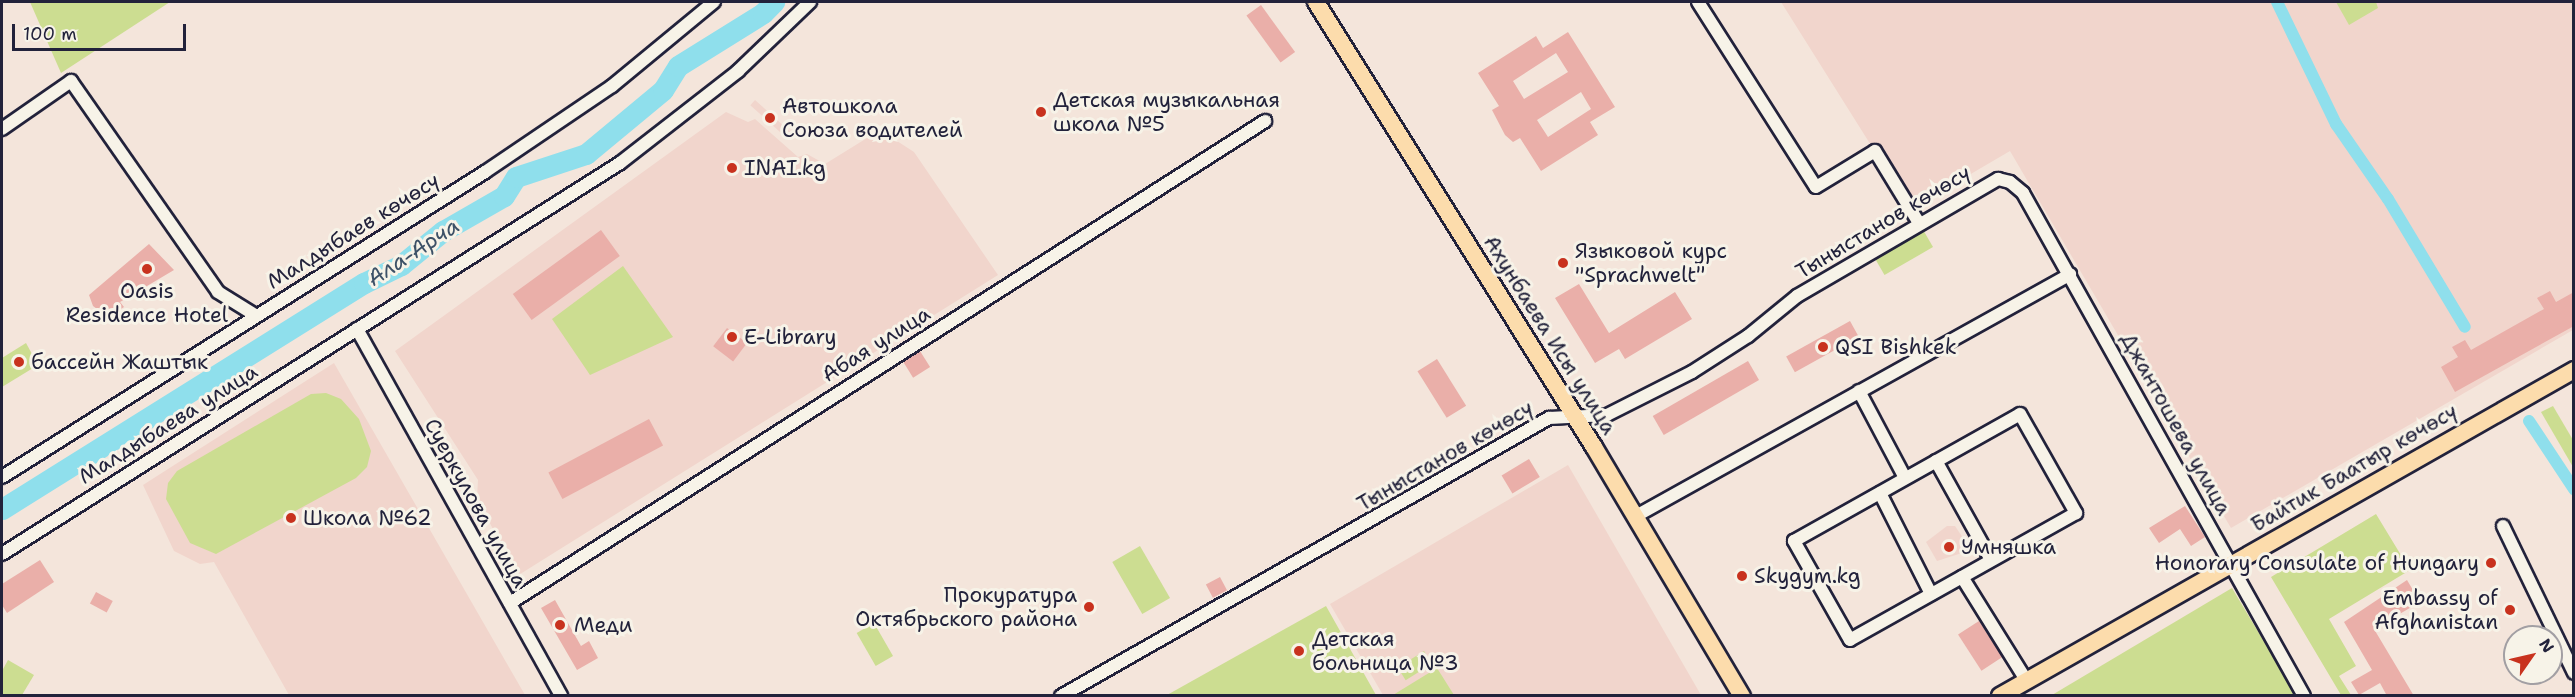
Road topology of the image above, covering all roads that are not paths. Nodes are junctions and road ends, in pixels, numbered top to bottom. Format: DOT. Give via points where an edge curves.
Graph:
graph roads {
  1 [pos="714,2"];
  2 [pos="810,2"];
  3 [pos="1316,2"];
  4 [pos="1698,2"];
  5 [pos="1264,121"];
  6 [pos="2,129"];
  7 [pos="2004,179"];
  8 [pos="1919,223"];
  9 [pos="2070,274"];
  10 [pos="255,315"];
  11 [pos="357,329"];
  12 [pos="2574,370"];
  13 [pos="1859,391"];
  14 [pos="1574,415"];
  15 [pos="1936,461"];
  16 [pos="2,477"];
  17 [pos="1905,478"];
  18 [pos="1880,493"];
  19 [pos="1636,516"];
  20 [pos="2504,526"];
  21 [pos="2,554"];
  22 [pos="1991,560"];
  23 [pos="2230,564"];
  24 [pos="1962,577"];
  25 [pos="1931,594"];
  26 [pos="510,603"];
  27 [pos="2574,673"];
  28 [pos="2026,680"];
  29 [pos="561,696"];
  30 [pos="1061,696"];
  31 [pos="1742,696"];
  32 [pos="2001,696"];
  33 [pos="2304,696"];
  1 -- 10 [label="street, Малдыбаев көчөсү" via="595,98"];
  2 -- 11 [label="street" via="738,71 620,163"];
  3 -- 14 [label="main road, Ахунбаева Исы улица"];
  4 -- 8 [label="street" via="1816,187 1875,151"];
  5 -- 26 [label="street, Абая улица"];
  6 -- 10 [label="street" via="71,81 218,292"];
  7 -- 8 [label="street, Тыныстанов көчөсү" via="1992,180"];
  7 -- 9 [label="street, Джантошева улица" via="2023,193"];
  8 -- 14 [label="street, Тыныстанов көчөсү" via="1797,296 1748,336 1692,372 1607,415"];
  9 -- 13 [label="street"];
  9 -- 23 [label="street, Джантошева улица"];
  10 -- 16 [label="street, Малдыбаев көчөсү"];
  11 -- 21 [label="street, Малдыбаева улица"];
  11 -- 26 [label="street, Суеркулова улица"];
  12 -- 23 [label="main road, Байтик Баатыр көчөсү"];
  13 -- 17 [label="street"];
  13 -- 19 [label="street"];
  14 -- 19 [label="main road, Ахунбаева Исы улица"];
  14 -- 30 [label="street, Тыныстанов көчөсү" via="1549,418"];
  15 -- 17 [label="street"];
  15 -- 22 [label="street"];
  15 -- 22 [label="street" via="2020,414 2076,513"];
  17 -- 18 [label="street"];
  18 -- 25 [label="street"];
  18 -- 25 [label="street" via="1794,541 1850,640"];
  19 -- 31 [label="main road, Ахунбаева Исы улица"];
  20 -- 27 [label="street"];
  22 -- 24 [label="street"];
  23 -- 28 [label="main road, Байтик Баатыр көчөсү"];
  23 -- 33 [label="street, Джантошева улица"];
  24 -- 25 [label="street"];
  24 -- 28 [label="street"];
  26 -- 29 [label="street, Суеркулова улица"];
  28 -- 32 [label="main road, Байтик Баатыр көчөсү"];
}
